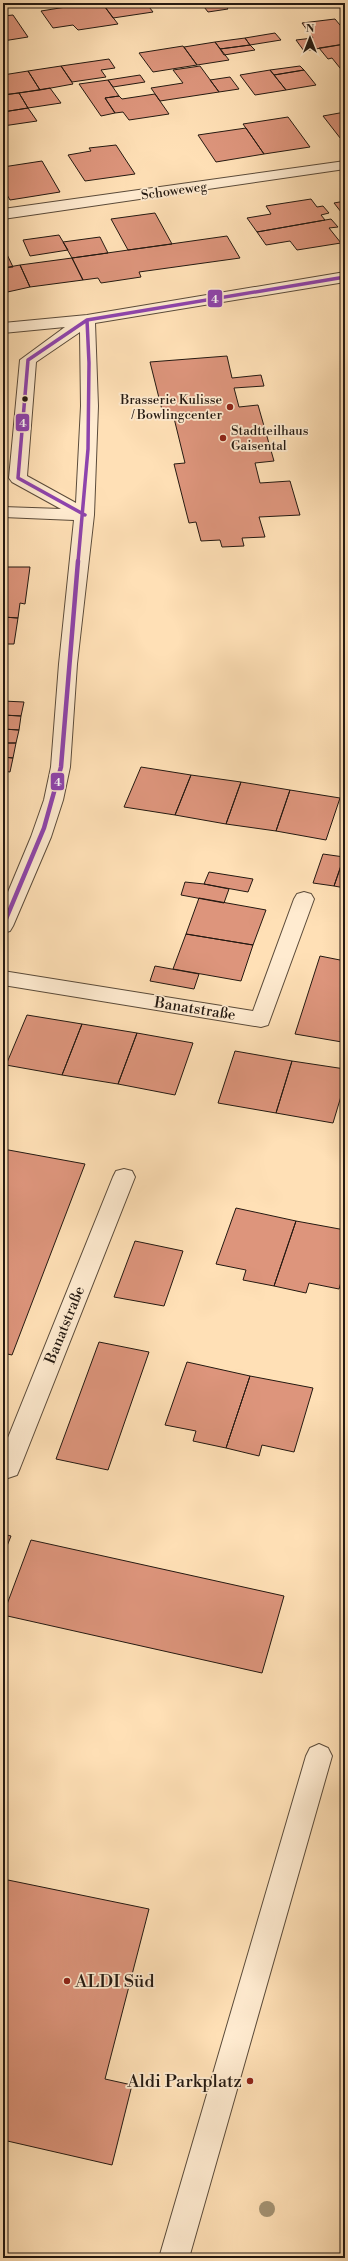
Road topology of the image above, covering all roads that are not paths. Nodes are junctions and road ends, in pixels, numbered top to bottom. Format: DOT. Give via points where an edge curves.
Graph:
graph roads {
  1 [pos="345,166"];
  2 [pos="3,214"];
  3 [pos="345,278"];
  4 [pos="87,320"];
  5 [pos="3,328"];
  6 [pos="3,512"];
  7 [pos="85,515"];
  8 [pos="304,899"];
  9 [pos="3,926"];
  10 [pos="3,978"];
  11 [pos="124,1177"];
  12 [pos="3,1467"];
  13 [pos="319,1756"];
  14 [pos="174,2258"];
  1 -- 2 [label="street, Schoweweg"];
  3 -- 4 [label="street"];
  4 -- 5 [label="street"];
  4 -- 7 [label="street" via="91,373"];
  4 -- 7 [label="street" via="28,360 18,478"];
  6 -- 7 [label="street"];
  7 -- 9 [label="street" via="58,781 33,861"];
  8 -- 10 [label="street, Banatstraße" via="261,1020"];
  11 -- 12 [label="street, Banatstraße" via="8,1468"];
  13 -- 14 [label="street"];
}
